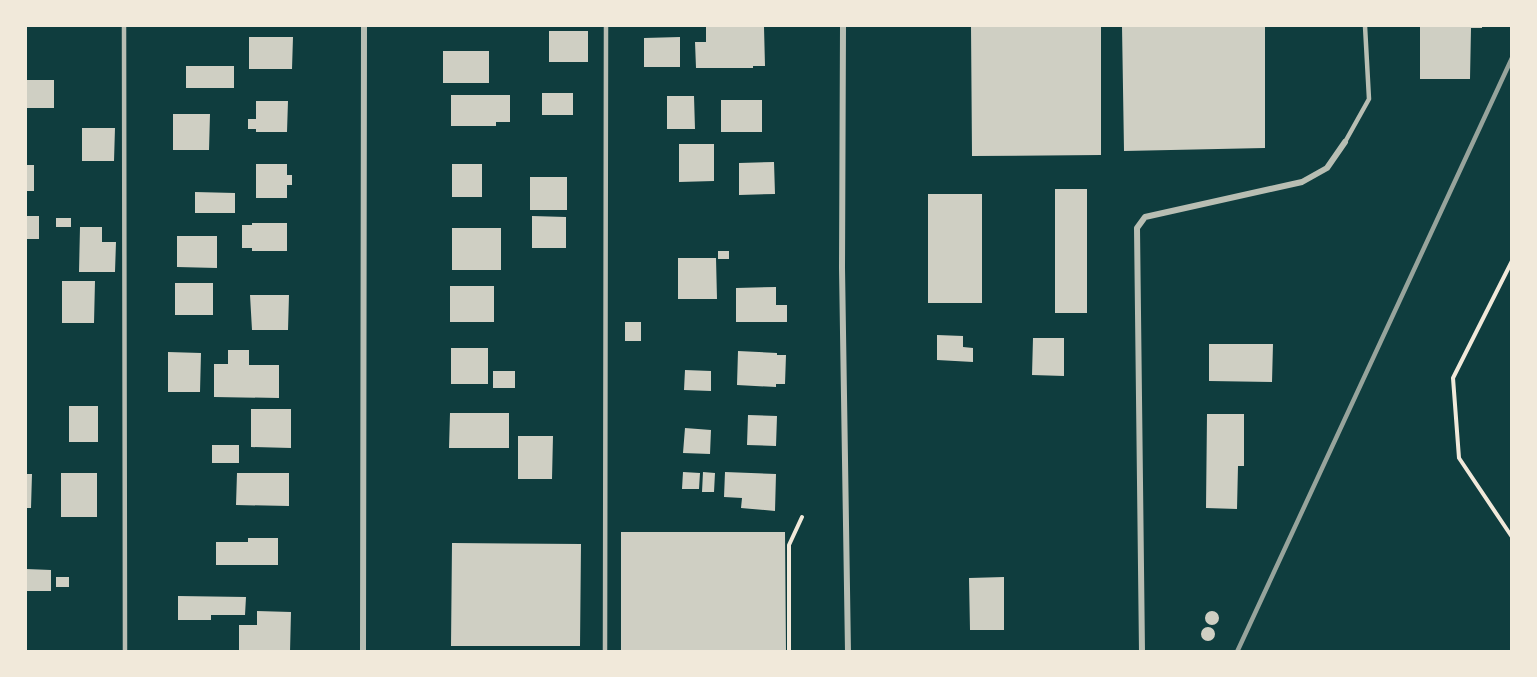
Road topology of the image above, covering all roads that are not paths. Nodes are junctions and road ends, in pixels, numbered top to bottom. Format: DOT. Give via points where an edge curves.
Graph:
graph roads {
  1 [pos="124,26"];
  2 [pos="364,26"];
  3 [pos="606,26"];
  4 [pos="843,26"];
  5 [pos="1365,26"];
  6 [pos="1345,142"];
  7 [pos="125,651"];
  8 [pos="363,651"];
  9 [pos="605,651"];
  10 [pos="848,651"];
  11 [pos="1142,651"];
  1 -- 7 [label="lane"];
  2 -- 8 [label="street"];
  3 -- 9 [label="lane"];
  4 -- 10 [label="street"];
  5 -- 6 [label="lane" via="1369,99"];
  6 -- 11 [label="street" via="1327,168 1302,182 1145,217 1137,228"];
}
